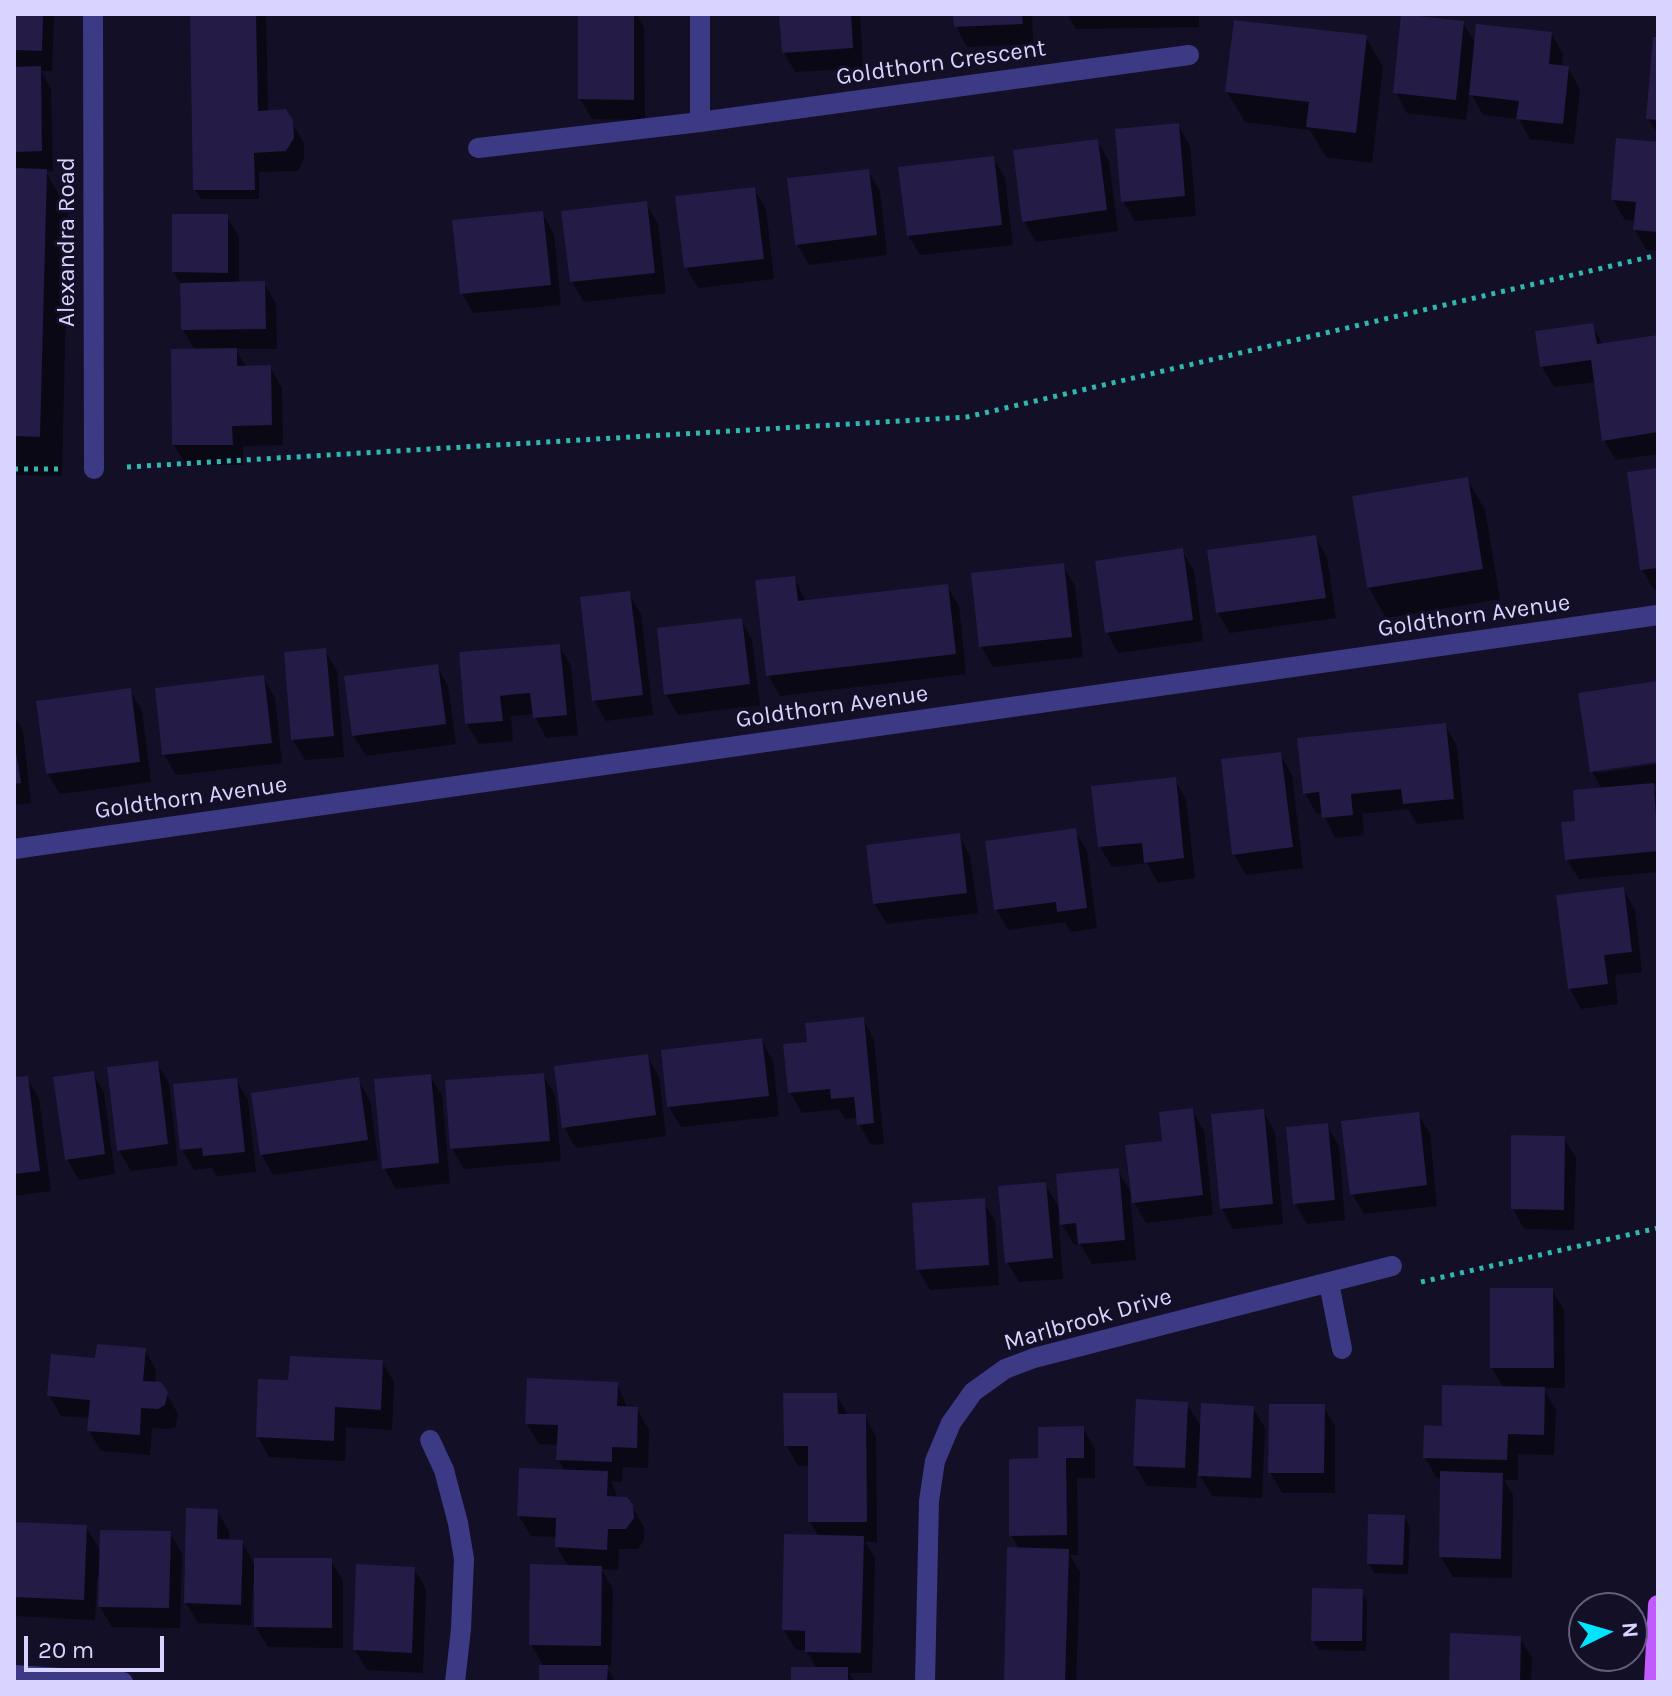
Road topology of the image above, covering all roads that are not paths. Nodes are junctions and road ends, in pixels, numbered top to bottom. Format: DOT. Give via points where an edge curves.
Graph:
graph roads {
  1 [pos="93,14"];
  2 [pos="700,14"];
  3 [pos="1189,55"];
  4 [pos="700,122"];
  5 [pos="478,148"];
  6 [pos="94,469"];
  7 [pos="1658,615"];
  8 [pos="14,849"];
  9 [pos="1392,1266"];
  10 [pos="1329,1283"];
  11 [pos="1342,1349"];
  12 [pos="430,1440"];
  13 [pos="1658,1605"];
  14 [pos="14,1675"];
  15 [pos="123,1682"];
  16 [pos="455,1682"];
  17 [pos="925,1682"];
  18 [pos="1654,1682"];
  1 -- 6 [label="street, Alexandra Road"];
  2 -- 4 [label="street"];
  3 -- 4 [label="street, Goldthorn Crescent"];
  4 -- 5 [label="street, Goldthorn Crescent"];
  7 -- 8 [label="street, Goldthorn Avenue"];
  9 -- 10 [label="street, Marlbrook Drive"];
  10 -- 11 [label="street"];
  10 -- 17 [label="street, Marlbrook Drive" via="1034,1358 1005,1369 973,1392 951,1423 935,1461 929,1501"];
  12 -- 16 [label="street" via="444,1470 464,1559"];
  13 -- 18 [label="main road"];
  14 -- 15 [label="street"];
}
